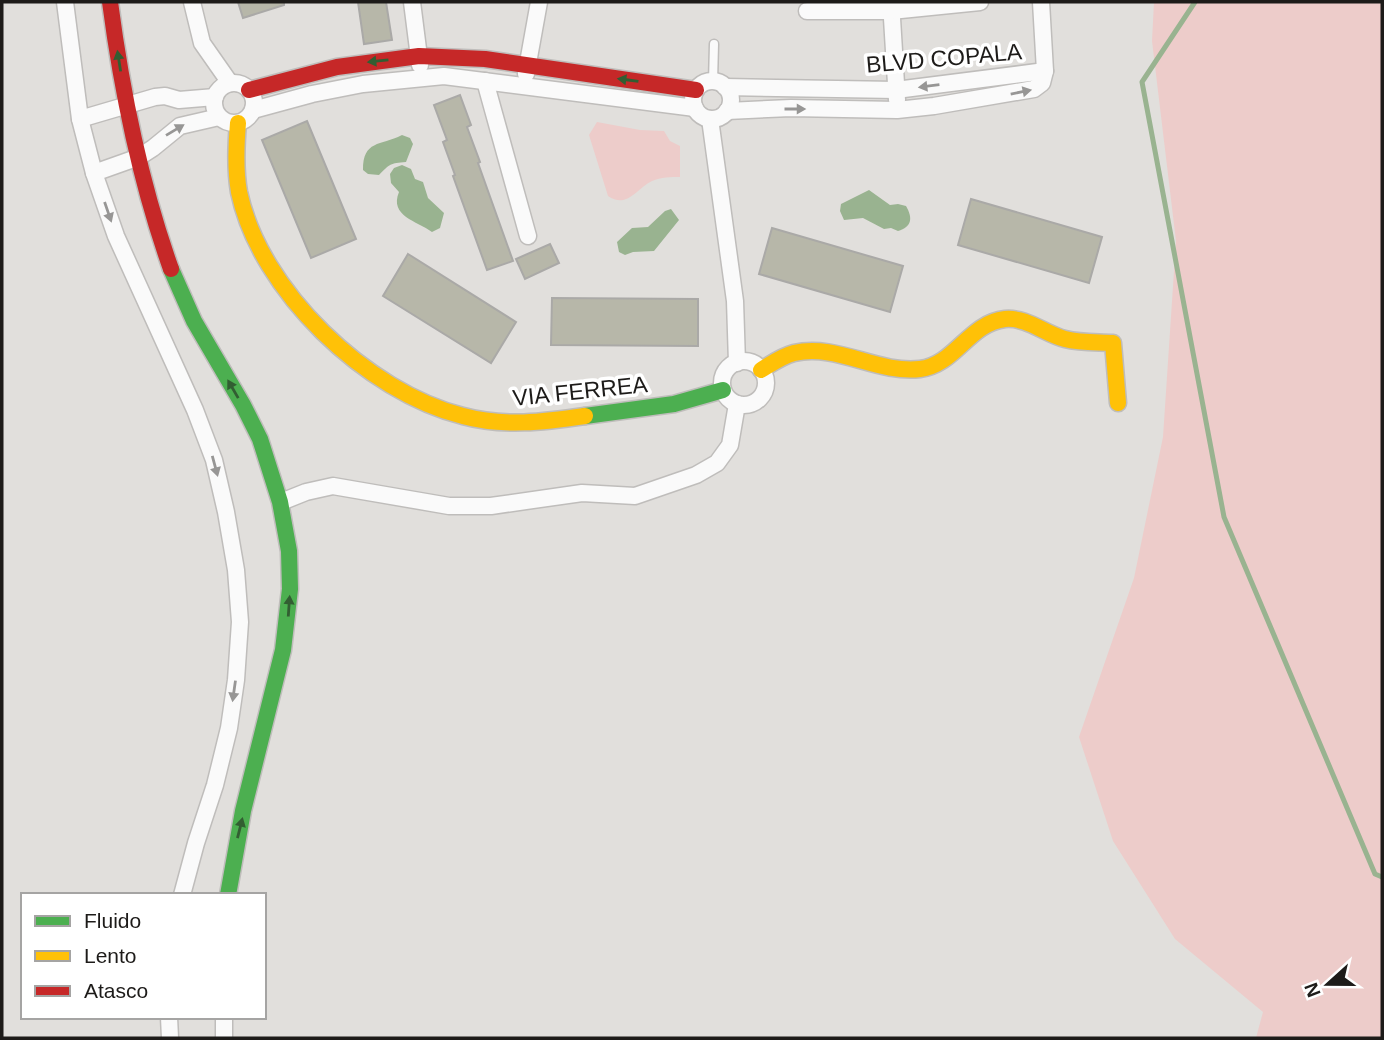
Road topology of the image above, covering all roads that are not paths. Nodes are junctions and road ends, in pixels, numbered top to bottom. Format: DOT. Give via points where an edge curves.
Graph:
graph roads {
  1 [pos="65,2"];
  2 [pos="110,2"];
  3 [pos="192,2"];
  4 [pos="412,2"];
  5 [pos="539,2"];
  6 [pos="980,2"];
  7 [pos="1041,2"];
  8 [pos="891,6"];
  9 [pos="807,12"];
  10 [pos="714,44"];
  11 [pos="419,56"];
  12 [pos="528,66"];
  13 [pos="1045,71"];
  14 [pos="422,77"];
  15 [pos="485,81"];
  16 [pos="230,83"];
  17 [pos="719,84"];
  18 [pos="523,86"];
  19 [pos="249,90"];
  20 [pos="696,90"];
  21 [pos="896,90"];
  22 [pos="215,97"];
  23 [pos="126,107"];
  24 [pos="695,108"];
  25 [pos="253,110"];
  26 [pos="897,110"];
  27 [pos="727,111"];
  28 [pos="219,117"];
  29 [pos="80,119"];
  30 [pos="710,119"];
  31 [pos="238,123"];
  32 [pos="139,156"];
  33 [pos="94,173"];
  34 [pos="528,236"];
  35 [pos="737,363"];
  36 [pos="761,370"];
  37 [pos="723,390"];
  38 [pos="1118,403"];
  39 [pos="737,404"];
  40 [pos="281,502"];
  41 [pos="183,893"];
  42 [pos="228,893"];
  43 [pos="169,1019"];
  44 [pos="224,1019"];
  45 [pos="170,1038"];
  46 [pos="224,1038"];
  1 -- 29 [label="street"];
  23 -- 2 [label="street, one-way"];
  3 -- 16 [label="street" via="202,43"];
  4 -- 11 [label="street"];
  5 -- 12 [label="street"];
  6 -- 8 [label="street"];
  7 -- 13 [label="street"];
  8 -- 9 [label="street"];
  8 -- 21 [label="street"];
  10 -- 17 [label="lane"];
  11 -- 12 [label="street"];
  11 -- 14 [label="street"];
  11 -- 19 [label="street, one-way" via="337,66"];
  12 -- 18 [label="street"];
  20 -- 12 [label="street, one-way"];
  13 -- 21 [label="street, BLVD COPALA, one-way"];
  26 -- 13 [label="street, BLVD COPALA, one-way" via="1034,89 1042,83"];
  14 -- 15 [label="street"];
  14 -- 25 [label="street" via="363,84"];
  15 -- 18 [label="street"];
  15 -- 34 [label="street"];
  16 -- 19 [label="street"];
  16 -- 22 [label="street"];
  17 -- 20 [label="street, BLVD COPALA" via="701,85"];
  17 -- 21 [label="street, BLVD COPALA"];
  17 -- 27 [label="street" via="730,99"];
  18 -- 24 [label="street"];
  19 -- 25 [label="street"];
  20 -- 24 [label="street"];
  21 -- 26 [label="street"];
  22 -- 23 [label="street" via="179,100 165,96"];
  22 -- 28 [label="street"];
  23 -- 29 [label="street"];
  23 -- 32 [label="street"];
  24 -- 30 [label="street"];
  25 -- 31 [label="street"];
  27 -- 26 [label="street, BLVD COPALA, one-way"];
  27 -- 30 [label="street, BLVD COPALA"];
  28 -- 31 [label="street"];
  32 -- 28 [label="street, one-way" via="180,126"];
  29 -- 33 [label="street"];
  30 -- 35 [label="street" via="735,301"];
  31 -- 37 [label="street, VIA FERREA" via="234,149 237,182 263,254 331,341 392,388 436,410 467,418 525,422 682,402"];
  32 -- 33 [label="street"];
  40 -- 32 [label="street, one-way" via="259,438 207,345 170,264 153,219"];
  33 -- 41 [label="street, one-way" via="116,236 214,460 236,570 240,622 229,728"];
  35 -- 36 [label="street" via="750,362"];
  35 -- 37 [label="street" via="726,371"];
  36 -- 38 [label="street" via="803,351 907,370 932,367 946,360 969,334 1005,319 1064,339 1113,343"];
  36 -- 39 [label="street" via="766,383 762,396 751,404"];
  37 -- 39 [label="street"];
  39 -- 40 [label="street" via="730,445 717,463 635,496 583,493 491,506 449,506 333,486"];
  42 -- 40 [label="street, one-way" via="233,856 286,641 290,568"];
  43 -- 45 [label="street"];
  44 -- 46 [label="street"];
}
